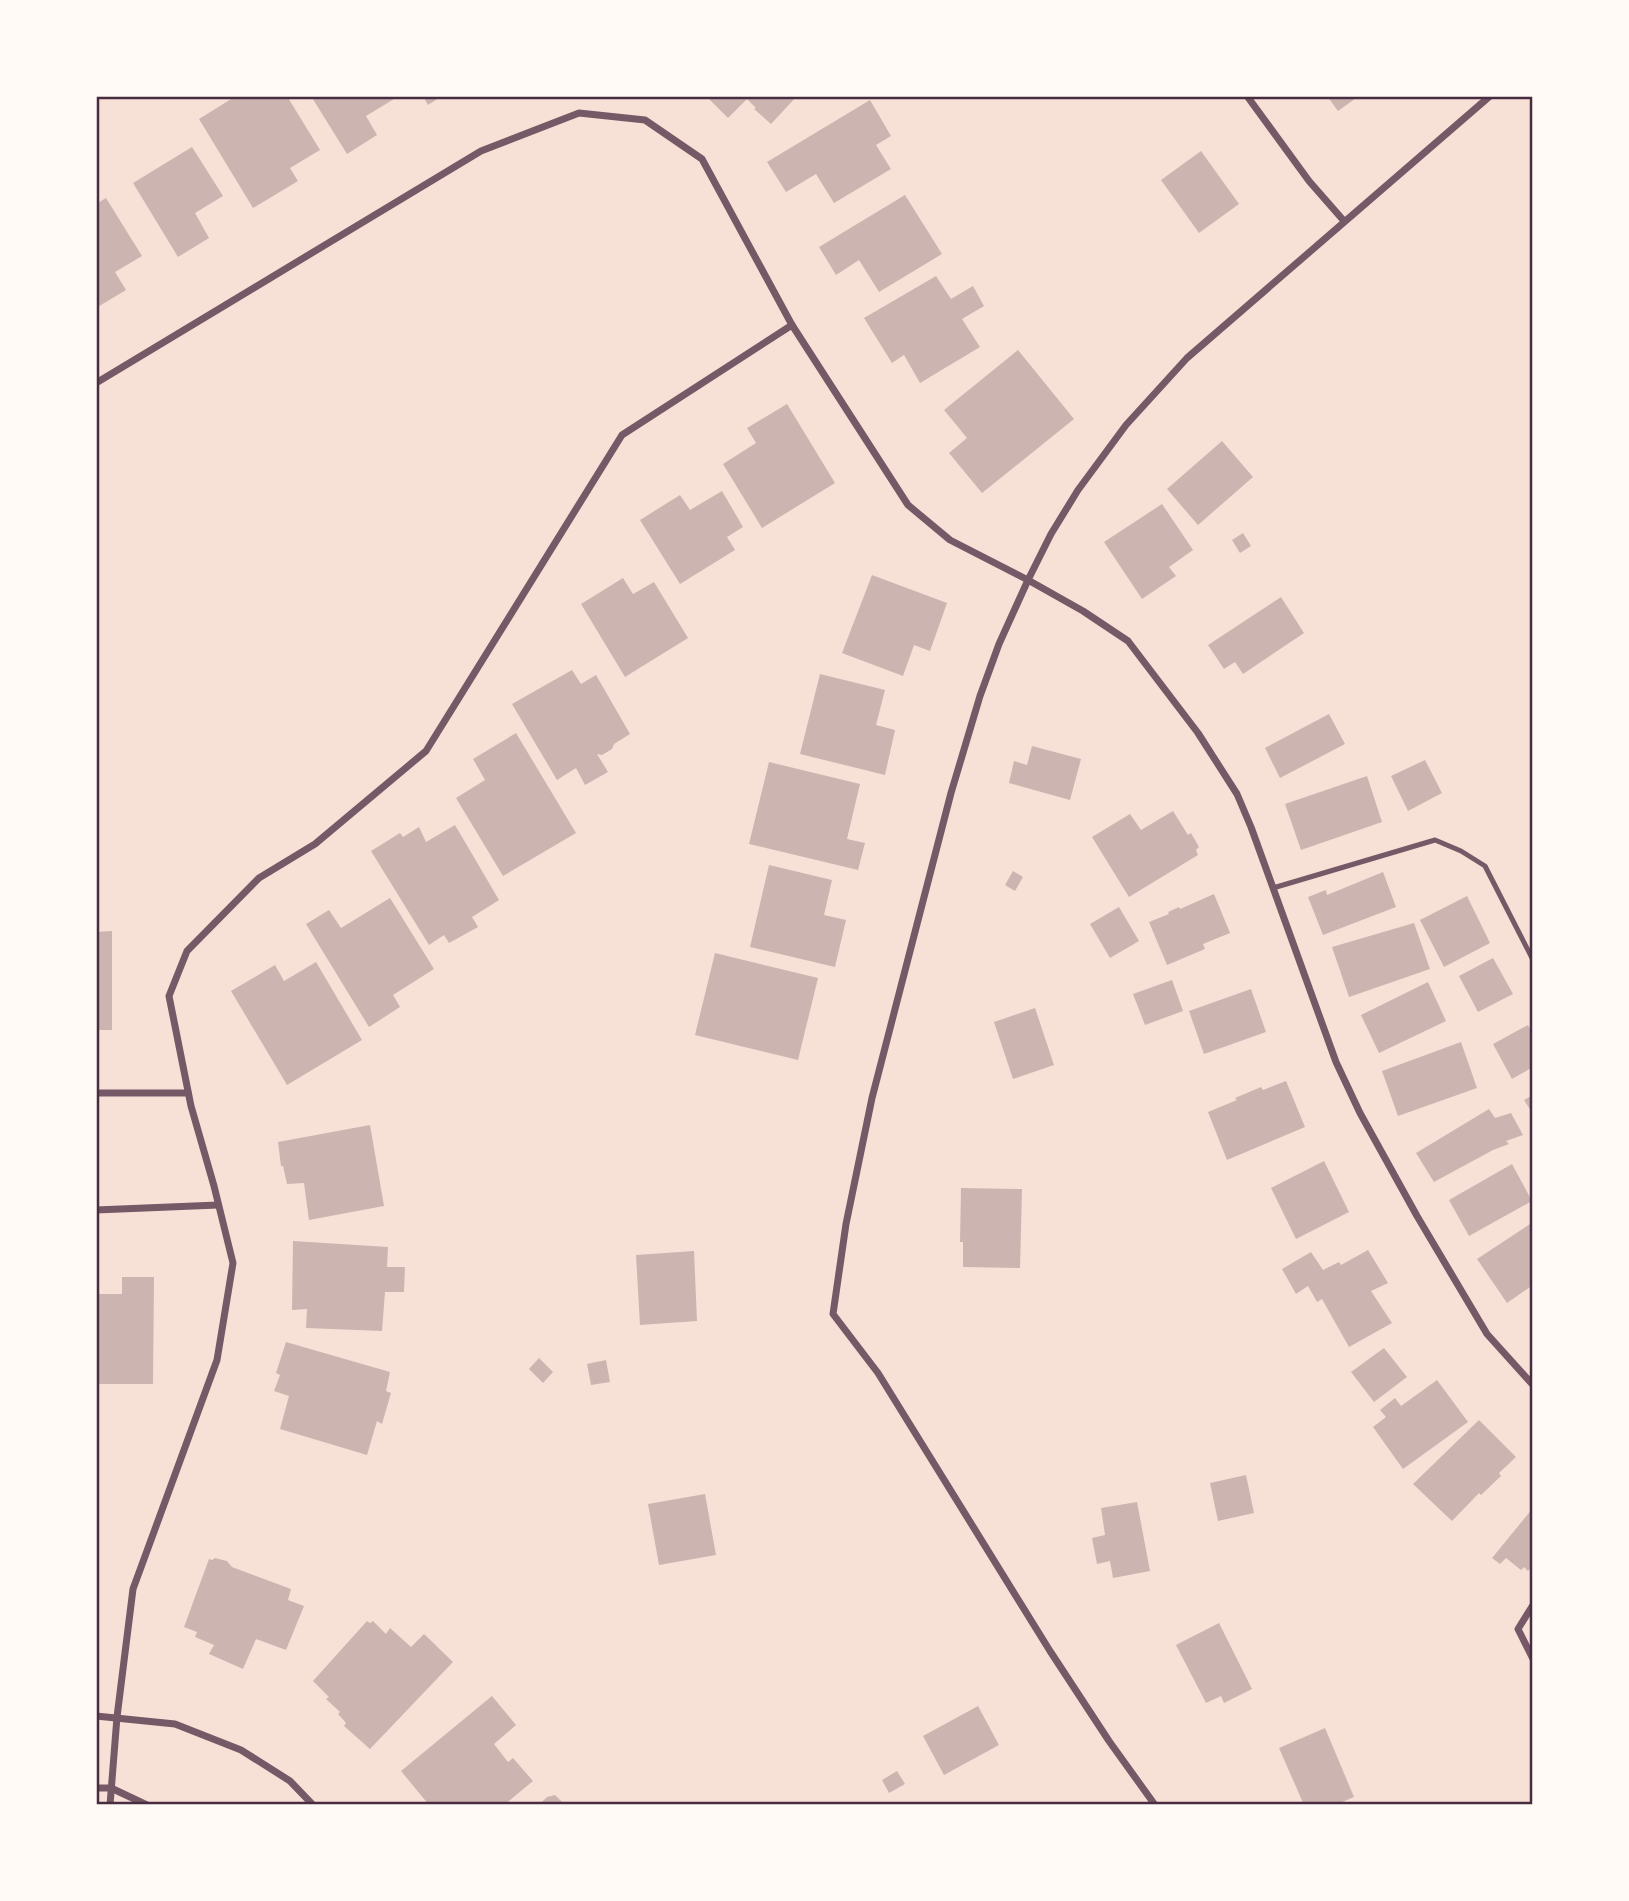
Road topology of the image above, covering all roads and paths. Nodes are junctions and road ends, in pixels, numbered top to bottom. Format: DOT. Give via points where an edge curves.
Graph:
graph roads {
  1 [pos="1247,96"];
  2 [pos="1490,96"];
  3 [pos="1344,221"];
  4 [pos="792,325"];
  5 [pos="96,383"];
  6 [pos="1028,580"];
  7 [pos="1273,888"];
  8 [pos="1533,960"];
  9 [pos="96,1093"];
  10 [pos="188,1093"];
  11 [pos="218,1205"];
  12 [pos="96,1210"];
  13 [pos="1533,1385"];
  14 [pos="1533,1605"];
  15 [pos="1533,1659"];
  16 [pos="96,1716"];
  17 [pos="117,1717"];
  18 [pos="96,1788"];
  19 [pos="111,1788"];
  20 [pos="110,1805"];
  21 [pos="147,1805"];
  22 [pos="313,1805"];
  23 [pos="1155,1805"];
  1 -- 3 [label="street" via="1308,181"];
  2 -- 3 [label="street"];
  3 -- 6 [label="street" via="1187,358 1126,425 1078,490"];
  4 -- 5 [label="street" via="702,159 645,120 579,113 481,150"];
  4 -- 6 [label="street" via="908,505 950,540"];
  4 -- 10 [label="street" via="622,435 426,751 315,844 259,878 187,951 169,996"];
  6 -- 7 [label="street" via="1128,641 1198,733 1237,794"];
  6 -- 23 [label="street" via="980,696 951,793 872,1098 833,1314 878,1373 1050,1651"];
  7 -- 8 [label="lane" via="1435,840 1485,866"];
  7 -- 13 [label="street" via="1336,1062 1360,1113 1487,1335"];
  9 -- 10 [label="street"];
  10 -- 11 [label="street"];
  11 -- 12 [label="street"];
  11 -- 17 [label="street" via="233,1263 217,1360 133,1589"];
  14 -- 15 [label="street" via="1518,1629"];
  16 -- 17 [label="street"];
  17 -- 19 [label="street"];
  17 -- 22 [label="street" via="175,1724 241,1750 290,1781"];
  18 -- 19 [label="street"];
  19 -- 20 [label="street"];
  19 -- 21 [label="street"];
}
